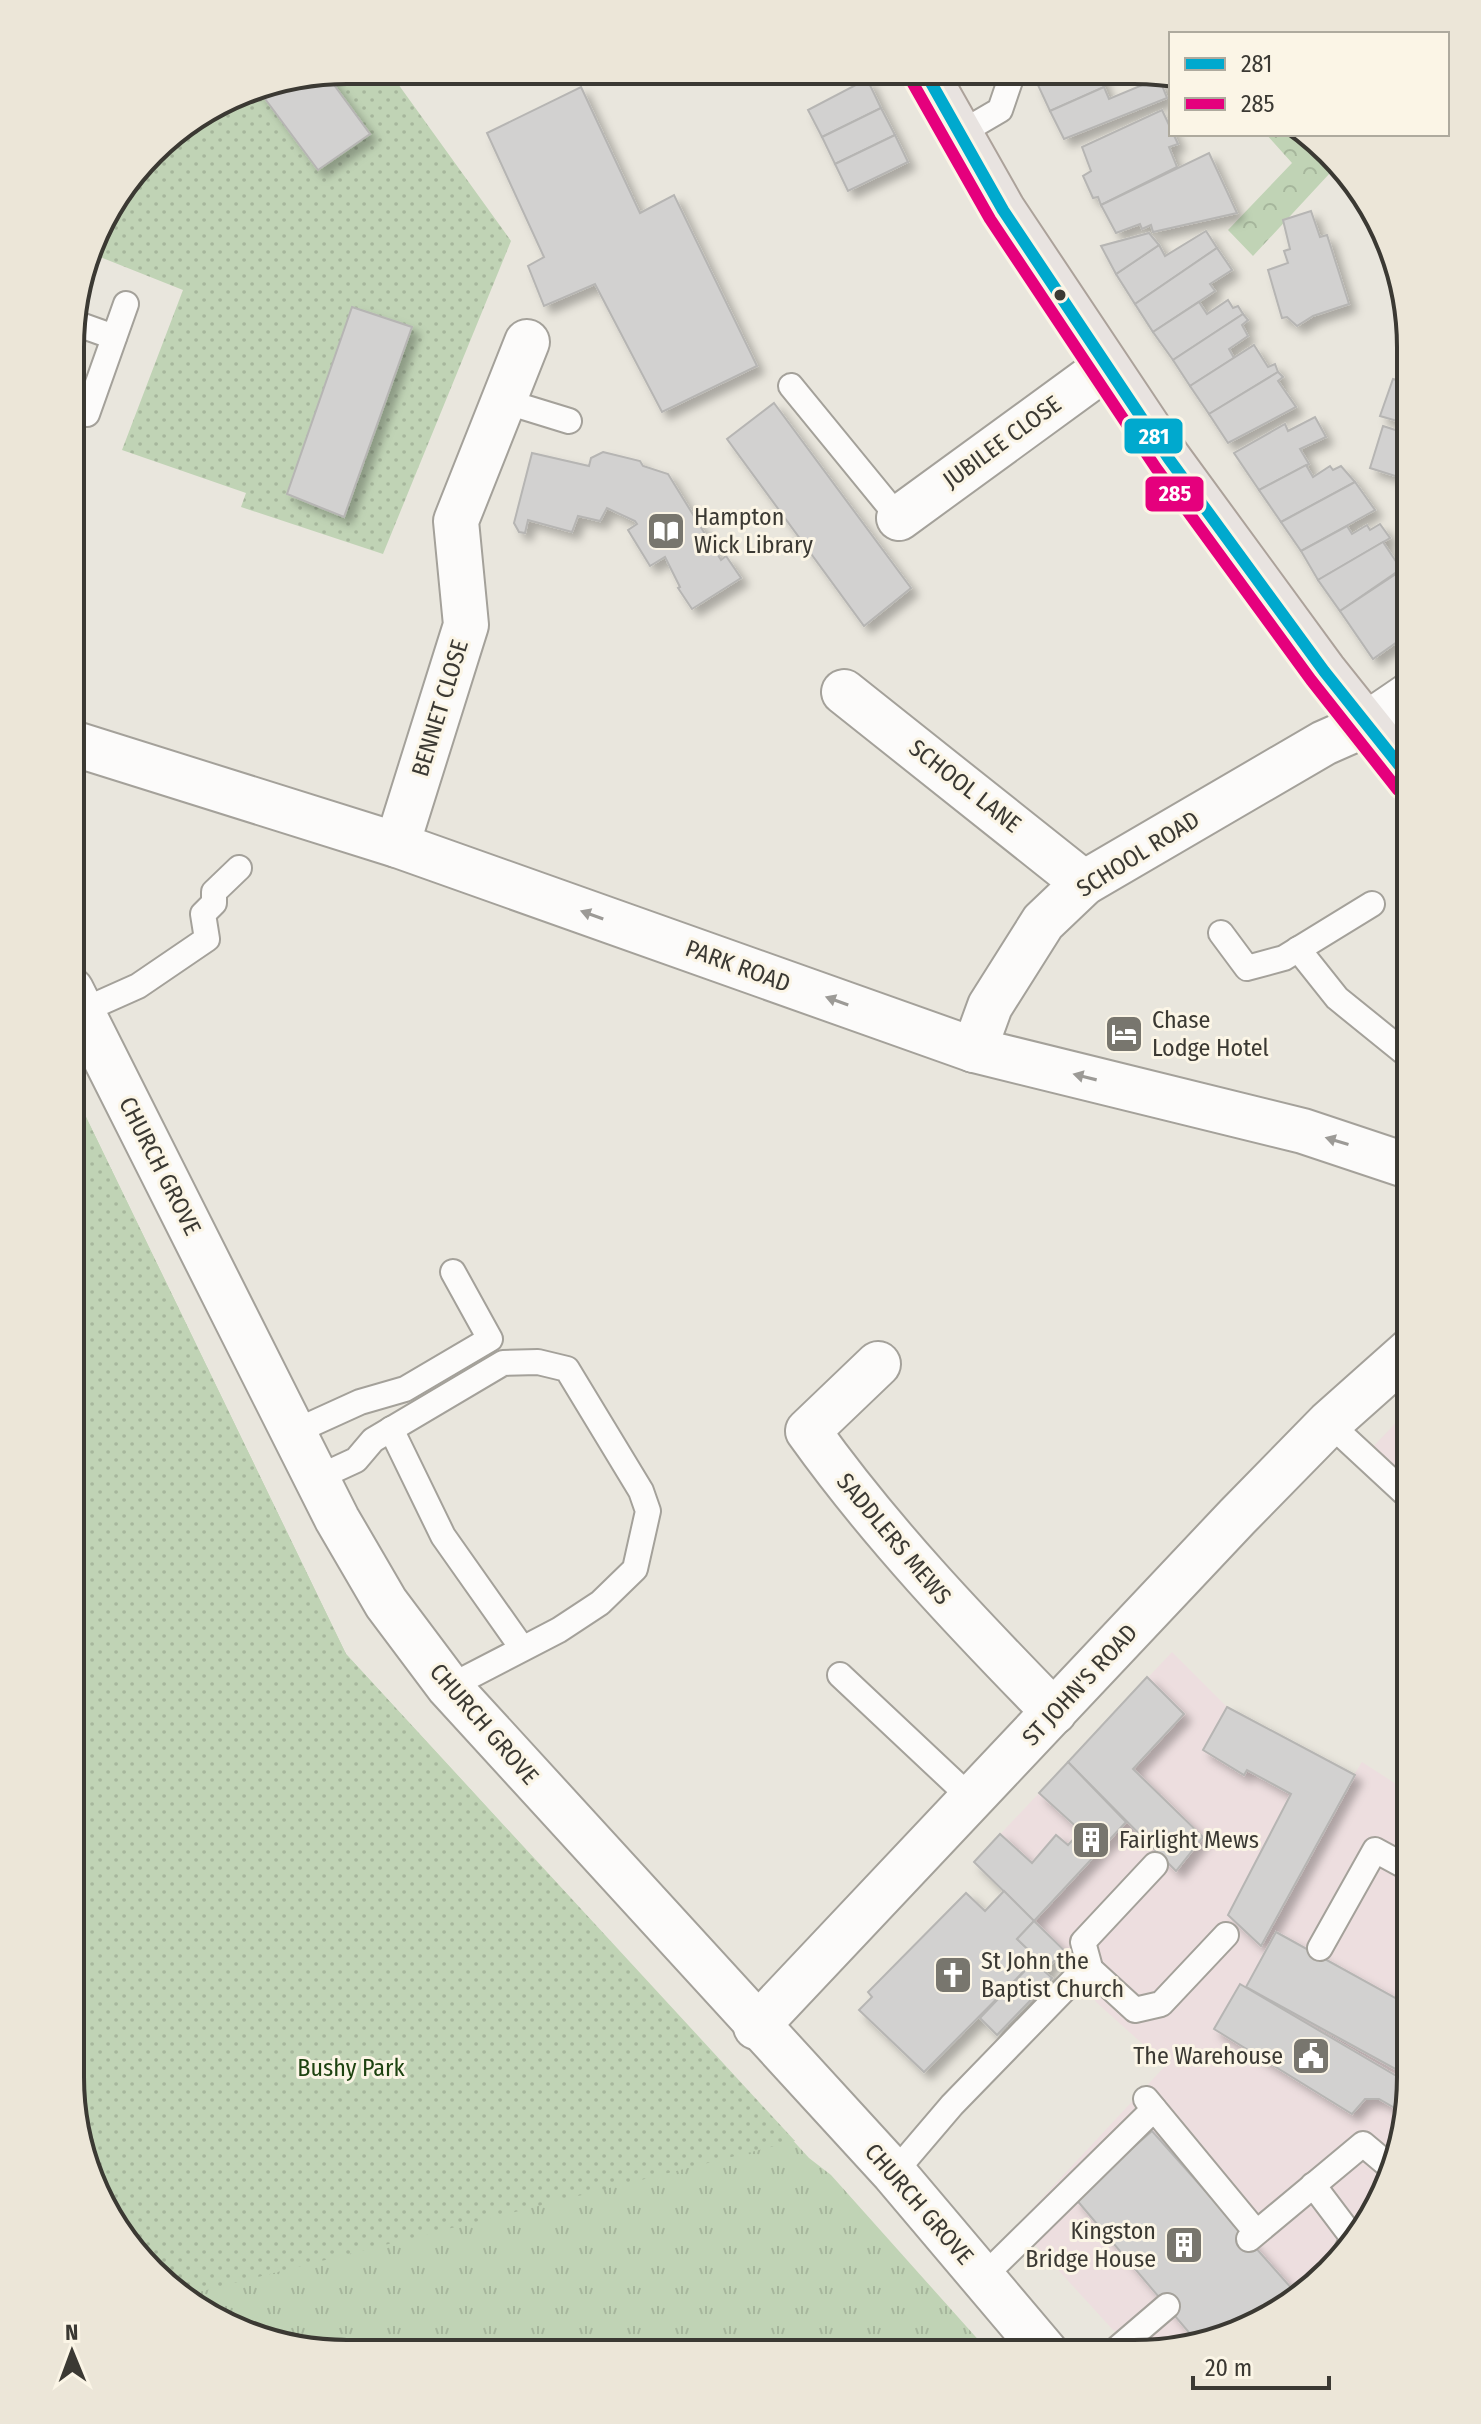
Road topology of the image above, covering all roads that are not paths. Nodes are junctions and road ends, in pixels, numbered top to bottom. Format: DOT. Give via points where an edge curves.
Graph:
graph roads {
  1 [pos="932,84"];
  2 [pos="1009,84"];
  3 [pos="959,134"];
  4 [pos="126,304"];
  5 [pos="85,327"];
  6 [pos="114,337"];
  7 [pos="527,342"];
  8 [pos="1106,367"];
  9 [pos="791,386"];
  10 [pos="504,401"];
  11 [pos="87,414"];
  12 [pos="569,421"];
  13 [pos="899,518"];
  14 [pos="844,692"];
  15 [pos="1397,704"];
  16 [pos="1367,724"];
  17 [pos="84,747"];
  18 [pos="1397,762"];
  19 [pos="397,845"];
  20 [pos="239,868"];
  21 [pos="1084,883"];
  22 [pos="1372,904"];
  23 [pos="1221,933"];
  24 [pos="1298,949"];
  25 [pos="84,998"];
  26 [pos="84,1016"];
  27 [pos="1397,1046"];
  28 [pos="974,1050"];
  29 [pos="1397,1162"];
  30 [pos="453,1272"];
  31 [pos="1396,1363"];
  32 [pos="878,1364"];
  33 [pos="1329,1423"];
  34 [pos="391,1429"];
  35 [pos="294,1432"];
  36 [pos="317,1478"];
  37 [pos="1396,1485"];
  38 [pos="522,1648"];
  39 [pos="840,1675"];
  40 [pos="449,1687"];
  41 [pos="1054,1712"];
  42 [pos="972,1799"];
  43 [pos="1396,1861"];
  44 [pos="1155,1865"];
  45 [pos="1226,1935"];
  46 [pos="1320,1948"];
  47 [pos="1087,1966"];
  48 [pos="756,2027"];
  49 [pos="1383,2161"];
  50 [pos="894,2173"];
  51 [pos="1313,2185"];
  52 [pos="1347,2231"];
  53 [pos="982,2278"];
  54 [pos="1167,2306"];
  55 [pos="1035,2340"];
  56 [pos="1127,2340"];
  1 -- 3 [label="main road"];
  2 -- 3 [label="lane" via="1000,110"];
  3 -- 8 [label="main road"];
  4 -- 6 [label="lane"];
  5 -- 6 [label="lane"];
  6 -- 11 [label="lane"];
  7 -- 10 [label="street, BENNET CLOSE"];
  8 -- 13 [label="street, JUBILEE CLOSE"];
  8 -- 16 [label="main road"];
  9 -- 13 [label="lane"];
  10 -- 12 [label="lane"];
  10 -- 19 [label="street, BENNET CLOSE" via="456,521 466,625"];
  14 -- 21 [label="street, SCHOOL LANE"];
  15 -- 16 [label="street, SCHOOL ROAD"];
  16 -- 18 [label="main road"];
  16 -- 21 [label="street, SCHOOL ROAD" via="1331,738"];
  17 -- 19 [label="street, PARK ROAD"];
  28 -- 19 [label="street, PARK ROAD, one-way"];
  20 -- 25 [label="lane" via="214,892 214,903 203,914 207,939 138,986"];
  21 -- 28 [label="street, SCHOOL ROAD" via="1043,922 990,1006"];
  22 -- 24 [label="lane"];
  23 -- 24 [label="lane" via="1247,968"];
  24 -- 27 [label="lane" via="1337,998"];
  26 -- 35 [label="street, CHURCH GROVE"];
  29 -- 28 [label="street, PARK ROAD, one-way" via="1303,1131"];
  30 -- 35 [label="lane" via="490,1339 405,1389 360,1402"];
  31 -- 33 [label="street, ST JOHN'S ROAD"];
  32 -- 41 [label="street, SADDLERS MEWS" via="808,1431 908,1559"];
  33 -- 37 [label="lane"];
  33 -- 41 [label="street, ST JOHN'S ROAD"];
  34 -- 36 [label="lane" via="356,1460"];
  34 -- 38 [label="lane" via="443,1536"];
  34 -- 38 [label="lane" via="503,1363 567,1369 641,1491 648,1511 635,1569 600,1603"];
  35 -- 36 [label="street, CHURCH GROVE"];
  36 -- 40 [label="street, CHURCH GROVE" via="386,1603"];
  38 -- 40 [label="lane"];
  39 -- 42 [label="lane"];
  40 -- 48 [label="street, CHURCH GROVE"];
  41 -- 42 [label="street, ST JOHN'S ROAD"];
  42 -- 48 [label="street, ST JOHN'S ROAD"];
  43 -- 46 [label="lane" via="1375,1850"];
  44 -- 47 [label="lane" via="1083,1942"];
  45 -- 47 [label="lane" via="1161,2004 1135,2010"];
  47 -- 50 [label="lane"];
  48 -- 50 [label="street, CHURCH GROVE"];
  49 -- 51 [label="lane" via="1363,2144"];
  50 -- 53 [label="street, CHURCH GROVE"];
  51 -- 52 [label="lane"];
  51 -- 53 [label="lane" via="1253,2236 1149,2103"];
  53 -- 55 [label="street, CHURCH GROVE"];
  54 -- 56 [label="lane"];
}
